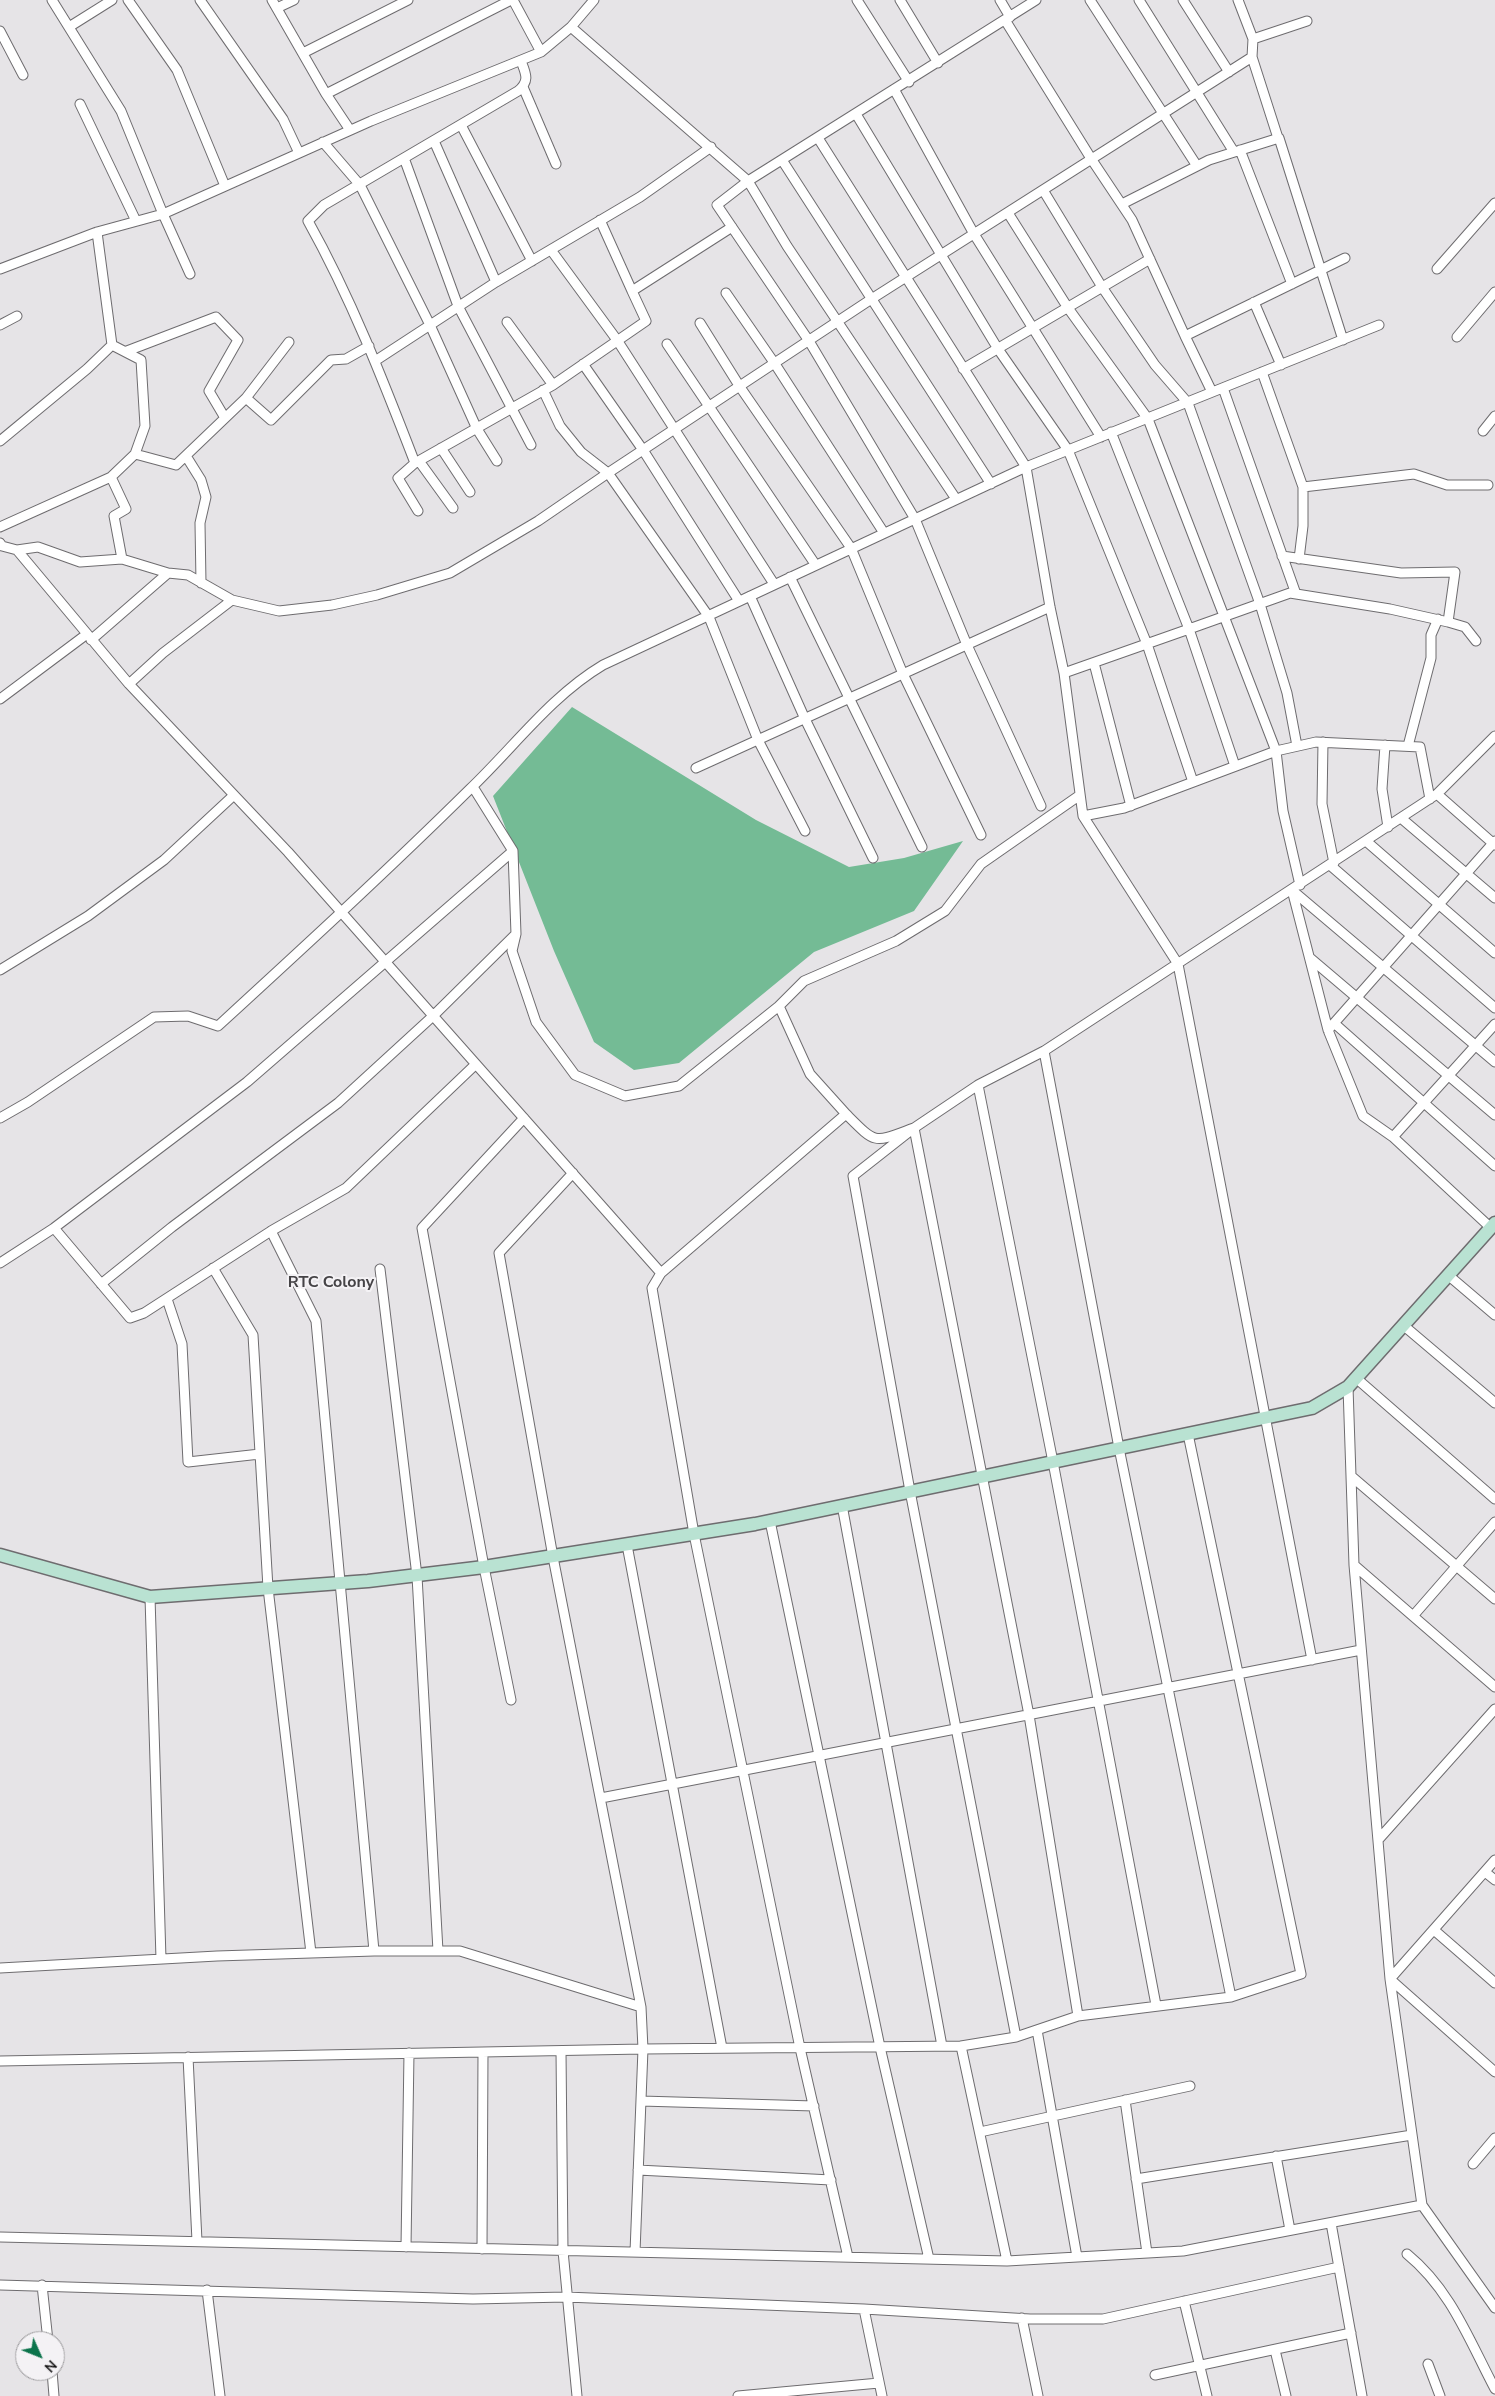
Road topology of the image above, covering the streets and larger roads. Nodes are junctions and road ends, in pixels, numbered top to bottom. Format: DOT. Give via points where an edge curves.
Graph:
graph roads {
  1 [pos="52,0"];
  2 [pos="112,0"];
  3 [pos="128,0"];
  4 [pos="200,0"];
  5 [pos="294,0"];
  6 [pos="408,0"];
  7 [pos="512,0"];
  8 [pos="594,0"];
  9 [pos="857,0"];
  10 [pos="900,0"];
  11 [pos="1000,0"];
  12 [pos="1036,0"];
  13 [pos="1090,0"];
  14 [pos="1139,0"];
  15 [pos="1183,0"];
  16 [pos="1238,0"];
  17 [pos="102,3"];
  18 [pos="274,4"];
  19 [pos="1008,18"];
  20 [pos="1307,21"];
  21 [pos="69,27"];
  22 [pos="571,27"];
  23 [pos="0,31"];
  24 [pos="1253,38"];
  25 [pos="541,52"];
  26 [pos="303,53"];
  27 [pos="1252,57"];
  28 [pos="521,61"];
  29 [pos="938,63"];
  30 [pos="1229,72"];
  31 [pos="23,75"];
  32 [pos="908,82"];
  33 [pos="523,87"];
  34 [pos="894,91"];
  35 [pos="1197,92"];
  36 [pos="326,94"];
  37 [pos="80,104"];
  38 [pos="856,114"];
  39 [pos="1162,114"];
  40 [pos="461,125"];
  41 [pos="350,130"];
  42 [pos="818,138"];
  43 [pos="1278,138"];
  44 [pos="434,140"];
  45 [pos="323,142"];
  46 [pos="711,148"];
  47 [pos="1237,151"];
  48 [pos="299,153"];
  49 [pos="404,158"];
  50 [pos="782,160"];
  51 [pos="1092,160"];
  52 [pos="556,164"];
  53 [pos="1198,166"];
  54 [pos="748,181"];
  55 [pos="225,186"];
  56 [pos="360,186"];
  57 [pos="1043,190"];
  58 [pos="1495,203"];
  59 [pos="1122,204"];
  60 [pos="1008,213"];
  61 [pos="163,214"];
  62 [pos="600,220"];
  63 [pos="136,221"];
  64 [pos="732,227"];
  65 [pos="97,232"];
  66 [pos="974,234"];
  67 [pos="551,250"];
  68 [pos="941,255"];
  69 [pos="1150,258"];
  70 [pos="1345,258"];
  71 [pos="532,261"];
  72 [pos="0,269"];
  73 [pos="1437,269"];
  74 [pos="1321,270"];
  75 [pos="190,274"];
  76 [pos="905,278"];
  77 [pos="496,282"];
  78 [pos="1292,284"];
  79 [pos="1102,287"];
  80 [pos="632,291"];
  81 [pos="1495,292"];
  82 [pos="726,293"];
  83 [pos="873,298"];
  84 [pos="1254,302"];
  85 [pos="458,306"];
  86 [pos="1068,308"];
  87 [pos="16,316"];
  88 [pos="507,322"];
  89 [pos="838,322"];
  90 [pos="700,323"];
  91 [pos="0,325"];
  92 [pos="430,325"];
  93 [pos="1379,325"];
  94 [pos="1032,328"];
  95 [pos="1185,336"];
  96 [pos="1457,337"];
  97 [pos="617,340"];
  98 [pos="1343,340"];
  99 [pos="809,341"];
  100 [pos="289,342"];
  101 [pos="668,344"];
  102 [pos="112,345"];
  103 [pos="369,346"];
  104 [pos="998,349"];
  105 [pos="127,351"];
  106 [pos="375,361"];
  107 [pos="583,364"];
  108 [pos="775,364"];
  109 [pos="1281,365"];
  110 [pos="963,369"];
  111 [pos="1262,372"];
  112 [pos="553,385"];
  113 [pos="740,386"];
  114 [pos="1223,388"];
  115 [pos="543,390"];
  116 [pos="1212,392"];
  117 [pos="246,398"];
  118 [pos="1188,403"];
  119 [pos="708,407"];
  120 [pos="510,409"];
  121 [pos="1495,416"];
  122 [pos="225,418"];
  123 [pos="1148,419"];
  124 [pos="676,428"];
  125 [pos="477,429"];
  126 [pos="1483,431"];
  127 [pos="1111,432"];
  128 [pos="1101,437"];
  129 [pos="0,441"];
  130 [pos="531,445"];
  131 [pos="441,448"];
  132 [pos="643,450"];
  133 [pos="1068,450"];
  134 [pos="135,454"];
  135 [pos="186,456"];
  136 [pos="497,461"];
  137 [pos="417,462"];
  138 [pos="1026,466"];
  139 [pos="608,473"];
  140 [pos="111,478"];
  141 [pos="992,484"];
  142 [pos="1488,485"];
  143 [pos="1303,488"];
  144 [pos="470,492"];
  145 [pos="956,499"];
  146 [pos="453,508"];
  147 [pos="418,511"];
  148 [pos="915,519"];
  149 [pos="0,527"];
  150 [pos="884,533"];
  151 [pos="0,542"];
  152 [pos="851,548"];
  153 [pos="17,550"];
  154 [pos="1282,556"];
  155 [pos="122,559"];
  156 [pos="1299,559"];
  157 [pos="815,564"];
  158 [pos="168,574"];
  159 [pos="790,577"];
  160 [pos="201,582"];
  161 [pos="774,584"];
  162 [pos="1296,594"];
  163 [pos="750,596"];
  164 [pos="232,600"];
  165 [pos="739,601"];
  166 [pos="1260,604"];
  167 [pos="1050,607"];
  168 [pos="709,617"];
  169 [pos="1224,617"];
  170 [pos="1443,621"];
  171 [pos="1189,630"];
  172 [pos="89,637"];
  173 [pos="1476,641"];
  174 [pos="1147,644"];
  175 [pos="967,645"];
  176 [pos="1094,663"];
  177 [pos="1064,673"];
  178 [pos="903,674"];
  179 [pos="129,684"];
  180 [pos="850,698"];
  181 [pos="0,699"];
  182 [pos="805,718"];
  183 [pos="1495,736"];
  184 [pos="758,740"];
  185 [pos="1323,742"];
  186 [pos="1384,745"];
  187 [pos="1297,746"];
  188 [pos="1408,746"];
  189 [pos="1276,751"];
  190 [pos="1235,766"];
  191 [pos="696,768"];
  192 [pos="1193,782"];
  193 [pos="473,787"];
  194 [pos="1080,795"];
  195 [pos="234,796"];
  196 [pos="1433,797"];
  197 [pos="1041,806"];
  198 [pos="1131,806"];
  199 [pos="1083,816"];
  200 [pos="1401,818"];
  201 [pos="1388,827"];
  202 [pos="805,831"];
  203 [pos="981,835"];
  204 [pos="1366,841"];
  205 [pos="1494,843"];
  206 [pos="922,847"];
  207 [pos="513,851"];
  208 [pos="873,858"];
  209 [pos="1332,864"];
  210 [pos="1466,874"];
  211 [pos="1296,888"];
  212 [pos="1495,898"];
  213 [pos="1439,904"];
  214 [pos="342,913"];
  215 [pos="516,934"];
  216 [pos="1412,936"];
  217 [pos="1495,953"];
  218 [pos="1309,958"];
  219 [pos="386,961"];
  220 [pos="1178,964"];
  221 [pos="1383,968"];
  222 [pos="0,970"];
  223 [pos="1357,998"];
  224 [pos="779,1006"];
  225 [pos="1495,1008"];
  226 [pos="433,1016"];
  227 [pos="1495,1024"];
  228 [pos="1331,1027"];
  229 [pos="1476,1046"];
  230 [pos="1044,1051"];
  231 [pos="1495,1062"];
  232 [pos="476,1064"];
  233 [pos="1448,1076"];
  234 [pos="978,1085"];
  235 [pos="1424,1103"];
  236 [pos="846,1114"];
  237 [pos="1495,1115"];
  238 [pos="0,1118"];
  239 [pos="524,1118"];
  240 [pos="914,1128"];
  241 [pos="1393,1137"];
  242 [pos="1495,1166"];
  243 [pos="573,1173"];
  244 [pos="1493,1226"];
  245 [pos="54,1228"];
  246 [pos="270,1231"];
  247 [pos="0,1263"];
  248 [pos="213,1268"];
  249 [pos="380,1269"];
  250 [pos="661,1273"];
  251 [pos="1448,1275"];
  252 [pos="101,1284"];
  253 [pos="168,1299"];
  254 [pos="1495,1316"];
  255 [pos="1404,1325"];
  256 [pos="1352,1383"];
  257 [pos="1495,1403"];
  258 [pos="1266,1418"];
  259 [pos="1188,1434"];
  260 [pos="1119,1448"];
  261 [pos="260,1454"];
  262 [pos="1053,1462"];
  263 [pos="983,1476"];
  264 [pos="1351,1476"];
  265 [pos="910,1491"];
  266 [pos="1495,1499"];
  267 [pos="842,1505"];
  268 [pos="770,1520"];
  269 [pos="1495,1522"];
  270 [pos="694,1534"];
  271 [pos="627,1545"];
  272 [pos="0,1555"];
  273 [pos="553,1557"];
  274 [pos="1354,1566"];
  275 [pos="1456,1566"];
  276 [pos="484,1568"];
  277 [pos="417,1576"];
  278 [pos="341,1583"];
  279 [pos="268,1588"];
  280 [pos="150,1597"];
  281 [pos="1495,1599"];
  282 [pos="1413,1616"];
  283 [pos="1361,1650"];
  284 [pos="1312,1660"];
  285 [pos="1238,1674"];
  286 [pos="1495,1687"];
  287 [pos="1168,1688"];
  288 [pos="511,1700"];
  289 [pos="1098,1702"];
  290 [pos="1495,1709"];
  291 [pos="1029,1715"];
  292 [pos="956,1729"];
  293 [pos="886,1743"];
  294 [pos="819,1756"];
  295 [pos="743,1771"];
  296 [pos="672,1784"];
  297 [pos="601,1798"];
  298 [pos="1378,1840"];
  299 [pos="1495,1860"];
  300 [pos="1485,1872"];
  301 [pos="1495,1880"];
  302 [pos="1434,1930"];
  303 [pos="374,1951"];
  304 [pos="438,1951"];
  305 [pos="311,1953"];
  306 [pos="161,1959"];
  307 [pos="0,1968"];
  308 [pos="1390,1979"];
  309 [pos="1495,1983"];
  310 [pos="1231,1997"];
  311 [pos="1156,2005"];
  312 [pos="641,2006"];
  313 [pos="1078,2016"];
  314 [pos="1037,2030"];
  315 [pos="1016,2037"];
  316 [pos="942,2046"];
  317 [pos="961,2046"];
  318 [pos="880,2047"];
  319 [pos="722,2048"];
  320 [pos="800,2048"];
  321 [pos="643,2049"];
  322 [pos="560,2051"];
  323 [pos="483,2052"];
  324 [pos="409,2054"];
  325 [pos="188,2057"];
  326 [pos="0,2061"];
  327 [pos="1495,2072"];
  328 [pos="1190,2086"];
  329 [pos="1125,2100"];
  330 [pos="641,2101"];
  331 [pos="814,2106"];
  332 [pos="1052,2116"];
  333 [pos="980,2132"];
  334 [pos="1412,2134"];
  335 [pos="1495,2138"];
  336 [pos="1276,2156"];
  337 [pos="1473,2164"];
  338 [pos="638,2170"];
  339 [pos="1136,2179"];
  340 [pos="830,2180"];
  341 [pos="1422,2205"];
  342 [pos="1331,2222"];
  343 [pos="1290,2230"];
  344 [pos="0,2237"];
  345 [pos="197,2241"];
  346 [pos="406,2247"];
  347 [pos="482,2249"];
  348 [pos="562,2251"];
  349 [pos="635,2252"];
  350 [pos="1147,2253"];
  351 [pos="1407,2254"];
  352 [pos="848,2257"];
  353 [pos="1077,2257"];
  354 [pos="929,2259"];
  355 [pos="1007,2261"];
  356 [pos="1339,2267"];
  357 [pos="0,2285"];
  358 [pos="42,2285"];
  359 [pos="207,2290"];
  360 [pos="566,2297"];
  361 [pos="1184,2301"];
  362 [pos="1495,2308"];
  363 [pos="864,2309"];
  364 [pos="1022,2318"];
  365 [pos="47,2331"];
  366 [pos="1351,2333"];
  367 [pos="1275,2350"];
  368 [pos="1428,2364"];
  369 [pos="1200,2367"];
  370 [pos="1155,2375"];
  371 [pos="53,2381"];
  372 [pos="879,2383"];
  373 [pos="1495,2389"];
  374 [pos="54,2396"];
  375 [pos="220,2396"];
  376 [pos="577,2396"];
  377 [pos="738,2396"];
  378 [pos="882,2396"];
  379 [pos="1038,2396"];
  380 [pos="1206,2396"];
  381 [pos="1286,2396"];
  382 [pos="1362,2396"];
  383 [pos="1440,2396"];
  1 -- 21 [label="street"];
  2 -- 17 [label="street"];
  3 -- 55 [label="street" via="177,70"];
  4 -- 48 [label="street" via="283,118"];
  5 -- 18 [label="street"];
  6 -- 26 [label="street"];
  7 -- 25 [label="street"];
  7 -- 36 [label="street"];
  8 -- 22 [label="street"];
  9 -- 32 [label="street"];
  10 -- 29 [label="street"];
  11 -- 19 [label="street"];
  12 -- 19 [label="street"];
  13 -- 39 [label="street"];
  14 -- 35 [label="street"];
  15 -- 30 [label="street"];
  16 -- 24 [label="street"];
  17 -- 21 [label="street"];
  18 -- 26 [label="street"];
  19 -- 29 [label="street"];
  19 -- 51 [label="street"];
  20 -- 24 [label="street"];
  21 -- 61 [label="street" via="121,110"];
  22 -- 25 [label="street"];
  22 -- 46 [label="street"];
  23 -- 31 [label="street"];
  24 -- 27 [label="street"];
  25 -- 28 [label="street"];
  26 -- 36 [label="street"];
  27 -- 30 [label="street"];
  27 -- 43 [label="street"];
  28 -- 33 [label="street" via="527,78"];
  28 -- 41 [label="street"];
  29 -- 32 [label="street"];
  30 -- 35 [label="street"];
  32 -- 34 [label="street"];
  33 -- 40 [label="street"];
  33 -- 52 [label="street"];
  34 -- 38 [label="street"];
  34 -- 66 [label="street"];
  35 -- 39 [label="street"];
  35 -- 47 [label="street"];
  36 -- 41 [label="street"];
  37 -- 63 [label="street"];
  38 -- 42 [label="street"];
  38 -- 68 [label="street"];
  39 -- 51 [label="street"];
  39 -- 53 [label="street"];
  40 -- 44 [label="street"];
  40 -- 71 [label="street"];
  41 -- 45 [label="street"];
  42 -- 50 [label="street"];
  42 -- 76 [label="street"];
  43 -- 47 [label="street"];
  43 -- 74 [label="street"];
  44 -- 49 [label="street"];
  44 -- 77 [label="street"];
  45 -- 48 [label="street"];
  45 -- 56 [label="street"];
  46 -- 54 [label="street"];
  46 -- 62 [label="street"];
  47 -- 53 [label="street"];
  47 -- 78 [label="street"];
  48 -- 55 [label="street"];
  49 -- 56 [label="street"];
  49 -- 85 [label="street"];
  50 -- 54 [label="street"];
  50 -- 83 [label="street"];
  51 -- 57 [label="street"];
  51 -- 59 [label="street"];
  53 -- 59 [label="street"];
  54 -- 64 [label="street" via="717,205"];
  54 -- 89 [label="street"];
  55 -- 61 [label="street"];
  56 -- 92 [label="street"];
  56 -- 103 [label="street" via="324,205 308,220"];
  57 -- 60 [label="street"];
  57 -- 79 [label="street"];
  58 -- 73 [label="street"];
  59 -- 69 [label="street"];
  60 -- 66 [label="street"];
  60 -- 86 [label="street"];
  61 -- 63 [label="street"];
  61 -- 75 [label="street"];
  62 -- 67 [label="street"];
  62 -- 80 [label="street"];
  63 -- 65 [label="street"];
  64 -- 80 [label="street"];
  64 -- 99 [label="street"];
  65 -- 72 [label="street"];
  65 -- 102 [label="street"];
  66 -- 68 [label="street"];
  66 -- 94 [label="street"];
  67 -- 71 [label="street"];
  67 -- 97 [label="street"];
  68 -- 76 [label="street"];
  68 -- 104 [label="street"];
  69 -- 79 [label="street"];
  69 -- 95 [label="street"];
  70 -- 74 [label="street"];
  71 -- 77 [label="street"];
  74 -- 78 [label="street"];
  74 -- 98 [label="street"];
  76 -- 83 [label="street"];
  76 -- 110 [label="street"];
  77 -- 85 [label="street"];
  78 -- 84 [label="street"];
  79 -- 86 [label="street"];
  79 -- 118 [label="street" via="1155,365"];
  80 -- 97 [label="street" via="646,321"];
  81 -- 96 [label="street"];
  82 -- 108 [label="street"];
  83 -- 89 [label="street"];
  83 -- 141 [label="street"];
  84 -- 95 [label="street"];
  84 -- 109 [label="street"];
  85 -- 92 [label="street"];
  85 -- 120 [label="street"];
  86 -- 94 [label="street"];
  86 -- 123 [label="street"];
  87 -- 91 [label="street"];
  88 -- 112 [label="street"];
  89 -- 99 [label="street"];
  89 -- 145 [label="street"];
  90 -- 113 [label="street"];
  92 -- 106 [label="street"];
  92 -- 125 [label="street"];
  93 -- 98 [label="street"];
  94 -- 104 [label="street"];
  94 -- 128 [label="street"];
  95 -- 116 [label="street"];
  97 -- 107 [label="street"];
  97 -- 124 [label="street"];
  98 -- 109 [label="street"];
  99 -- 108 [label="street"];
  99 -- 148 [label="street"];
  100 -- 117 [label="street"];
  101 -- 119 [label="street"];
  102 -- 105 [label="street"];
  102 -- 129 [label="street"];
  103 -- 106 [label="street"];
  103 -- 117 [label="street" via="346,359 331,360 271,420"];
  104 -- 110 [label="street"];
  104 -- 133 [label="street"];
  105 -- 122 [label="street" via="216,317 238,340 209,391"];
  105 -- 134 [label="street" via="141,360 145,426"];
  106 -- 137 [label="street"];
  107 -- 112 [label="street"];
  107 -- 132 [label="street"];
  108 -- 113 [label="street"];
  108 -- 150 [label="street"];
  109 -- 111 [label="street"];
  110 -- 138 [label="street"];
  111 -- 114 [label="street"];
  111 -- 143 [label="street"];
  112 -- 115 [label="street"];
  113 -- 119 [label="street"];
  113 -- 152 [label="street"];
  114 -- 116 [label="street"];
  114 -- 154 [label="street"];
  115 -- 120 [label="street"];
  115 -- 139 [label="street" via="560,426 581,452"];
  116 -- 118 [label="street"];
  117 -- 122 [label="street"];
  118 -- 123 [label="street"];
  118 -- 166 [label="street"];
  119 -- 124 [label="street"];
  119 -- 157 [label="street"];
  120 -- 125 [label="street"];
  120 -- 130 [label="street"];
  121 -- 126 [label="street"];
  122 -- 135 [label="street"];
  123 -- 127 [label="street"];
  123 -- 169 [label="street"];
  124 -- 132 [label="street"];
  124 -- 161 [label="street"];
  125 -- 131 [label="street"];
  125 -- 136 [label="street"];
  127 -- 128 [label="street"];
  127 -- 171 [label="street"];
  128 -- 133 [label="street"];
  131 -- 137 [label="street"];
  131 -- 144 [label="street"];
  132 -- 139 [label="street"];
  132 -- 165 [label="street"];
  133 -- 138 [label="street"];
  133 -- 174 [label="street"];
  134 -- 135 [label="street" via="176,465"];
  134 -- 140 [label="street"];
  135 -- 160 [label="street" via="201,480 206,497 200,524"];
  137 -- 146 [label="street"];
  137 -- 147 [label="street" via="398,478"];
  138 -- 141 [label="street"];
  138 -- 167 [label="street"];
  139 -- 164 [label="street" via="538,521 450,573 377,595 279,612"];
  139 -- 168 [label="street"];
  140 -- 149 [label="street"];
  140 -- 155 [label="street" via="126,508 114,516"];
  141 -- 145 [label="street"];
  142 -- 143 [label="street" via="1447,485 1414,474"];
  143 -- 156 [label="street"];
  145 -- 148 [label="street"];
  148 -- 150 [label="street"];
  148 -- 175 [label="street"];
  150 -- 152 [label="street"];
  151 -- 153 [label="street" via="2,546"];
  152 -- 157 [label="street"];
  152 -- 178 [label="street"];
  153 -- 155 [label="street" via="38,547 80,562"];
  153 -- 172 [label="street"];
  154 -- 156 [label="street"];
  154 -- 162 [label="street"];
  155 -- 158 [label="street"];
  156 -- 170 [label="street" via="1401,573 1456,572"];
  157 -- 159 [label="street"];
  158 -- 160 [label="street" via="188,575"];
  158 -- 172 [label="street"];
  159 -- 161 [label="street"];
  159 -- 180 [label="street"];
  160 -- 164 [label="street"];
  161 -- 163 [label="street"];
  162 -- 166 [label="street" via="1290,593"];
  162 -- 170 [label="street"];
  163 -- 165 [label="street"];
  163 -- 182 [label="street"];
  164 -- 179 [label="street" via="163,653"];
  165 -- 168 [label="street"];
  166 -- 169 [label="street"];
  166 -- 187 [label="street" via="1287,693"];
  167 -- 175 [label="street"];
  167 -- 177 [label="street"];
  168 -- 184 [label="street"];
  168 -- 193 [label="street" via="587,675 536,720"];
  169 -- 171 [label="street"];
  169 -- 189 [label="street"];
  170 -- 173 [label="street" via="1464,627"];
  170 -- 188 [label="street" via="1431,635 1431,658"];
  171 -- 174 [label="street"];
  171 -- 190 [label="street"];
  172 -- 179 [label="street"];
  172 -- 181 [label="street"];
  174 -- 176 [label="street"];
  174 -- 192 [label="street"];
  175 -- 178 [label="street"];
  175 -- 197 [label="street"];
  176 -- 177 [label="street"];
  176 -- 198 [label="street"];
  177 -- 194 [label="street"];
  178 -- 180 [label="street"];
  178 -- 203 [label="street"];
  179 -- 195 [label="street"];
  180 -- 182 [label="street"];
  180 -- 206 [label="street"];
  182 -- 184 [label="street"];
  182 -- 208 [label="street"];
  183 -- 196 [label="street"];
  184 -- 191 [label="street"];
  184 -- 202 [label="street"];
  185 -- 186 [label="street"];
  185 -- 187 [label="street"];
  185 -- 209 [label="street" via="1322,804"];
  186 -- 188 [label="street"];
  186 -- 201 [label="street" via="1382,789"];
  187 -- 189 [label="street"];
  188 -- 196 [label="street" via="1420,747"];
  189 -- 190 [label="street"];
  189 -- 211 [label="street"];
  190 -- 192 [label="street"];
  192 -- 198 [label="street"];
  193 -- 207 [label="street"];
  193 -- 214 [label="street"];
  194 -- 199 [label="street"];
  194 -- 224 [label="street" via="982,864 945,910 896,941 804,980"];
  195 -- 214 [label="street"];
  195 -- 222 [label="street" via="164,860 88,916"];
  196 -- 200 [label="street"];
  196 -- 205 [label="street"];
  198 -- 199 [label="street"];
  199 -- 220 [label="street"];
  200 -- 201 [label="street"];
  200 -- 210 [label="street"];
  201 -- 204 [label="street"];
  204 -- 209 [label="street"];
  204 -- 213 [label="street"];
  205 -- 210 [label="street"];
  207 -- 215 [label="street"];
  207 -- 219 [label="street"];
  209 -- 211 [label="street"];
  209 -- 216 [label="street"];
  210 -- 212 [label="street"];
  210 -- 213 [label="street"];
  211 -- 218 [label="street"];
  211 -- 220 [label="street"];
  211 -- 221 [label="street"];
  213 -- 216 [label="street"];
  213 -- 217 [label="street"];
  214 -- 219 [label="street"];
  214 -- 238 [label="street" via="218,1026 188,1016 154,1018"];
  215 -- 224 [label="street" via="512,951 536,1022 575,1075 625,1096 679,1086"];
  215 -- 226 [label="street"];
  216 -- 221 [label="street"];
  216 -- 225 [label="street"];
  218 -- 223 [label="street"];
  218 -- 228 [label="street"];
  219 -- 226 [label="street"];
  219 -- 245 [label="street" via="247,1082"];
  220 -- 230 [label="street"];
  220 -- 258 [label="street"];
  221 -- 223 [label="street"];
  221 -- 229 [label="street"];
  223 -- 228 [label="street"];
  223 -- 233 [label="street"];
  224 -- 236 [label="street" via="810,1074"];
  226 -- 232 [label="street"];
  226 -- 252 [label="street" via="338,1103"];
  227 -- 229 [label="street"];
  228 -- 235 [label="street"];
  228 -- 241 [label="street" via="1363,1116"];
  229 -- 231 [label="street"];
  229 -- 233 [label="street"];
  230 -- 234 [label="street"];
  230 -- 260 [label="street"];
  232 -- 239 [label="street"];
  232 -- 246 [label="street" via="346,1188"];
  233 -- 235 [label="street"];
  233 -- 237 [label="street"];
  234 -- 240 [label="street"];
  234 -- 262 [label="street"];
  235 -- 241 [label="street"];
  235 -- 242 [label="street"];
  236 -- 240 [label="street" via="869,1138 882,1139"];
  236 -- 250 [label="street"];
  239 -- 243 [label="street"];
  239 -- 276 [label="street" via="422,1228"];
  240 -- 263 [label="street"];
  240 -- 265 [label="street" via="853,1176"];
  241 -- 244 [label="street"];
  243 -- 250 [label="street"];
  243 -- 273 [label="street" via="498,1253"];
  244 -- 251 [label="street"];
  245 -- 247 [label="street"];
  245 -- 252 [label="street"];
  246 -- 248 [label="street"];
  246 -- 278 [label="street" via="316,1321"];
  248 -- 253 [label="street"];
  248 -- 261 [label="street" via="253,1335"];
  249 -- 277 [label="street"];
  250 -- 270 [label="street" via="652,1288"];
  251 -- 254 [label="street"];
  251 -- 255 [label="street"];
  252 -- 253 [label="street" via="130,1318"];
  253 -- 261 [label="street" via="182,1344 188,1462"];
  255 -- 256 [label="street"];
  255 -- 257 [label="street"];
  256 -- 258 [label="street" via="1312,1408"];
  256 -- 264 [label="street"];
  256 -- 266 [label="street"];
  258 -- 259 [label="street"];
  258 -- 284 [label="street"];
  259 -- 260 [label="street"];
  259 -- 285 [label="street"];
  260 -- 262 [label="street"];
  260 -- 287 [label="street"];
  261 -- 279 [label="street"];
  262 -- 263 [label="street"];
  262 -- 289 [label="street"];
  263 -- 265 [label="street"];
  263 -- 291 [label="street"];
  264 -- 274 [label="street"];
  264 -- 275 [label="street"];
  265 -- 267 [label="street"];
  265 -- 292 [label="street"];
  267 -- 268 [label="street"];
  267 -- 293 [label="street"];
  268 -- 270 [label="street"];
  268 -- 294 [label="street"];
  269 -- 275 [label="street"];
  270 -- 271 [label="street"];
  270 -- 295 [label="street"];
  271 -- 273 [label="street"];
  271 -- 296 [label="street"];
  272 -- 280 [label="street"];
  273 -- 276 [label="street"];
  273 -- 297 [label="street"];
  274 -- 282 [label="street"];
  274 -- 283 [label="street"];
  275 -- 281 [label="street"];
  275 -- 282 [label="street"];
  276 -- 277 [label="street"];
  276 -- 288 [label="street"];
  277 -- 278 [label="street"];
  277 -- 304 [label="street"];
  278 -- 279 [label="street"];
  278 -- 303 [label="street"];
  279 -- 280 [label="street"];
  279 -- 305 [label="street"];
  280 -- 306 [label="street"];
  282 -- 286 [label="street"];
  283 -- 284 [label="street"];
  283 -- 298 [label="street"];
  284 -- 285 [label="street"];
  285 -- 287 [label="street"];
  285 -- 310 [label="street" via="1301,1974"];
  287 -- 289 [label="street"];
  287 -- 310 [label="street"];
  289 -- 291 [label="street"];
  289 -- 311 [label="street"];
  290 -- 298 [label="street"];
  291 -- 292 [label="street"];
  291 -- 313 [label="street"];
  292 -- 293 [label="street"];
  292 -- 315 [label="street"];
  293 -- 294 [label="street"];
  293 -- 316 [label="street"];
  294 -- 295 [label="street"];
  294 -- 318 [label="street"];
  295 -- 296 [label="street"];
  295 -- 320 [label="street"];
  296 -- 297 [label="street"];
  296 -- 319 [label="street"];
  297 -- 312 [label="street"];
  298 -- 308 [label="street"];
  299 -- 300 [label="street"];
  300 -- 301 [label="street"];
  300 -- 302 [label="street"];
  302 -- 308 [label="street"];
  302 -- 309 [label="street"];
  303 -- 304 [label="street"];
  303 -- 305 [label="street"];
  304 -- 312 [label="street" via="460,1951"];
  305 -- 306 [label="street"];
  306 -- 307 [label="street"];
  308 -- 327 [label="street"];
  308 -- 334 [label="street"];
  310 -- 311 [label="street"];
  311 -- 313 [label="street"];
  312 -- 321 [label="street"];
  313 -- 314 [label="street"];
  314 -- 315 [label="street"];
  314 -- 332 [label="street"];
  315 -- 317 [label="street"];
  316 -- 317 [label="street"];
  316 -- 318 [label="street"];
  317 -- 333 [label="street"];
  318 -- 320 [label="street"];
  318 -- 354 [label="street"];
  319 -- 320 [label="street"];
  319 -- 321 [label="street"];
  320 -- 331 [label="street"];
  321 -- 322 [label="street"];
  321 -- 330 [label="street"];
  322 -- 323 [label="street"];
  322 -- 348 [label="street"];
  323 -- 324 [label="street"];
  323 -- 347 [label="street"];
  324 -- 325 [label="street"];
  324 -- 346 [label="street"];
  325 -- 326 [label="street"];
  325 -- 345 [label="street"];
  328 -- 329 [label="street"];
  329 -- 332 [label="street"];
  329 -- 339 [label="street"];
  330 -- 331 [label="street"];
  330 -- 338 [label="street"];
  331 -- 340 [label="street"];
  332 -- 333 [label="street"];
  332 -- 353 [label="street"];
  333 -- 355 [label="street"];
  334 -- 336 [label="street"];
  334 -- 341 [label="street"];
  335 -- 337 [label="street"];
  336 -- 339 [label="street"];
  336 -- 343 [label="street"];
  338 -- 340 [label="street"];
  338 -- 349 [label="street"];
  339 -- 350 [label="street"];
  340 -- 352 [label="street"];
  341 -- 342 [label="street"];
  341 -- 362 [label="street"];
  342 -- 343 [label="street"];
  342 -- 356 [label="street"];
  343 -- 350 [label="street" via="1183,2251"];
  344 -- 345 [label="street"];
  345 -- 346 [label="street"];
  346 -- 347 [label="street"];
  347 -- 348 [label="street"];
  348 -- 349 [label="street"];
  348 -- 360 [label="street"];
  349 -- 352 [label="street"];
  350 -- 353 [label="street"];
  351 -- 373 [label="street" via="1427,2270 1446,2294"];
  352 -- 354 [label="street"];
  353 -- 355 [label="street"];
  354 -- 355 [label="street"];
  356 -- 361 [label="street"];
  356 -- 366 [label="street"];
  357 -- 358 [label="street"];
  358 -- 359 [label="street"];
  358 -- 365 [label="street"];
  359 -- 360 [label="street" via="473,2298"];
  359 -- 375 [label="street"];
  360 -- 363 [label="street"];
  360 -- 376 [label="street"];
  361 -- 364 [label="street" via="1102,2319"];
  361 -- 369 [label="street"];
  363 -- 364 [label="street"];
  363 -- 372 [label="street"];
  364 -- 379 [label="street"];
  366 -- 367 [label="street"];
  366 -- 382 [label="street"];
  367 -- 369 [label="street"];
  367 -- 381 [label="street"];
  368 -- 383 [label="street"];
  369 -- 370 [label="street"];
  369 -- 380 [label="street"];
  371 -- 374 [label="street"];
  372 -- 377 [label="street"];
  372 -- 378 [label="street"];
}
